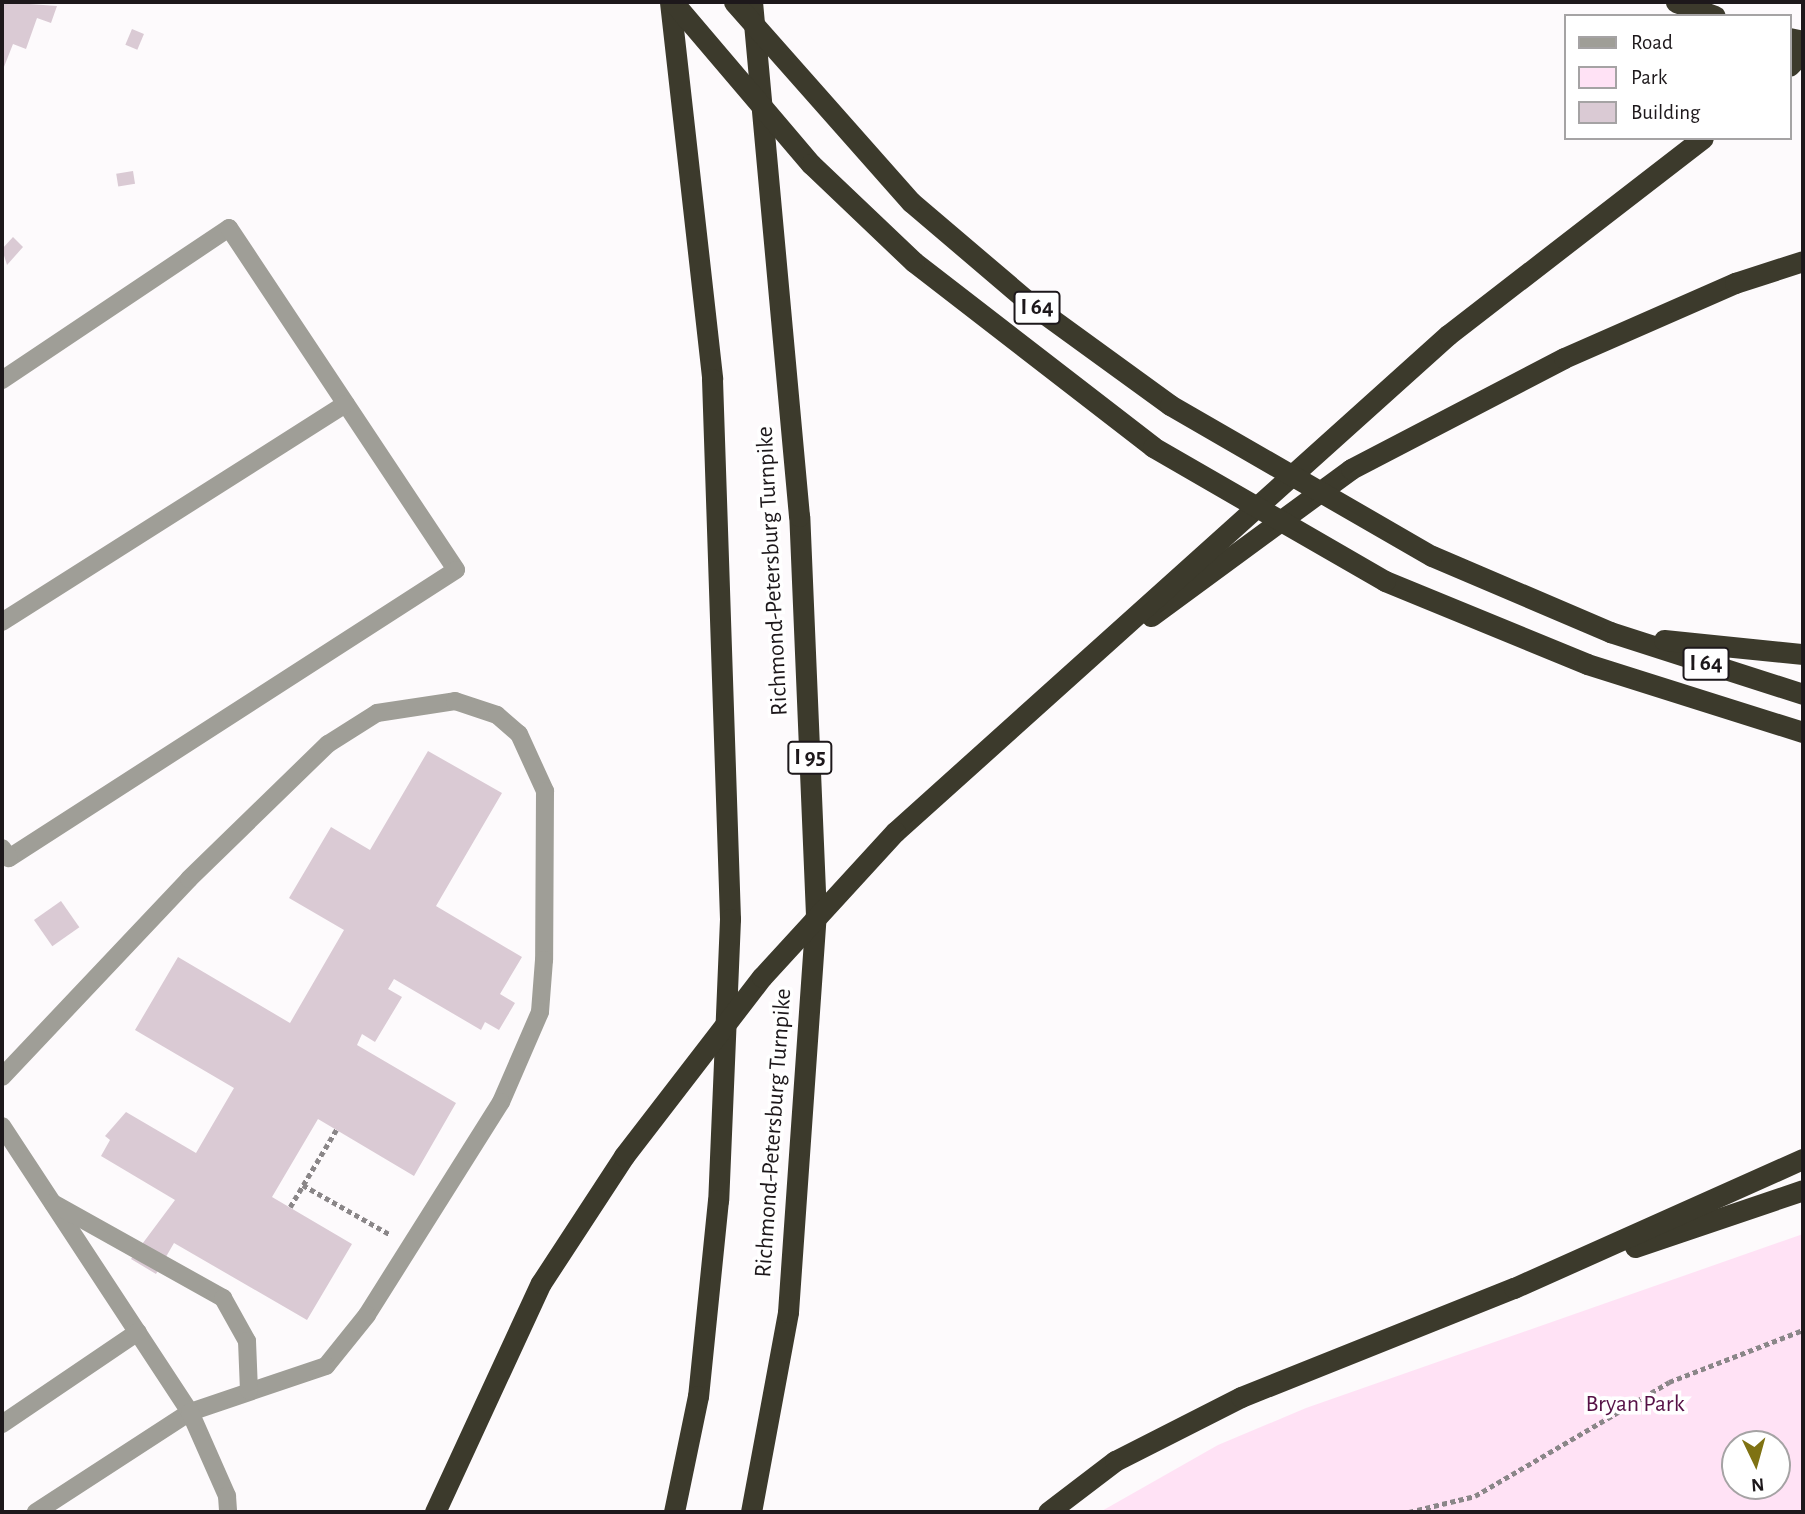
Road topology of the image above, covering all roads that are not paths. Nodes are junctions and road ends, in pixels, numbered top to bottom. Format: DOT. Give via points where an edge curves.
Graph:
graph roads {
  1 [pos="672,2"];
  2 [pos="734,2"];
  3 [pos="752,2"];
  4 [pos="1676,2"];
  5 [pos="1709,14"];
  6 [pos="1700,140"];
  7 [pos="1803,261"];
  8 [pos="2,380"];
  9 [pos="346,404"];
  10 [pos="2,622"];
  11 [pos="1610,632"];
  12 [pos="1803,654"];
  13 [pos="1803,694"];
  14 [pos="1041,698"];
  15 [pos="1803,732"];
  16 [pos="2,848"];
  17 [pos="2,1077"];
  18 [pos="2,1126"];
  19 [pos="1803,1159"];
  20 [pos="1803,1190"];
  21 [pos="51,1202"];
  22 [pos="1514,1288"];
  23 [pos="138,1332"];
  24 [pos="249,1391"];
  25 [pos="191,1412"];
  26 [pos="2,1424"];
  27 [pos="40,1511"];
  28 [pos="228,1512"];
  29 [pos="435,1512"];
  30 [pos="674,1512"];
  31 [pos="751,1512"];
  32 [pos="1048,1512"];
  1 -- 15 [label="highway, bridge" via="811,164 914,262 1153,447 1385,581 1587,664"];
  1 -- 30 [label="highway, Richmond-Petersburg Turnpike" via="712,379 730,919 718,1200 698,1395"];
  2 -- 11 [label="highway, I 64, bridge" via="911,202 1031,304 1170,405 1432,556"];
  3 -- 31 [label="highway, Richmond-Petersburg Turnpike / I 95" via="799,516 816,915 788,1312"];
  4 -- 5 [label="highway"];
  6 -- 14 [label="highway" via="1448,335"];
  7 -- 14 [label="highway" via="1735,283 1564,358 1350,468"];
  8 -- 9 [label="lane" via="229,228"];
  9 -- 10 [label="lane"];
  9 -- 16 [label="lane" via="456,570 9,858"];
  11 -- 12 [label="highway"];
  11 -- 13 [label="highway, I 64"];
  14 -- 29 [label="highway, bridge" via="895,832 762,977 624,1156 541,1283"];
  17 -- 24 [label="lane" via="189,879 328,744 377,713 455,701 497,715 519,734 545,791 540,1012 501,1102 326,1367"];
  18 -- 21 [label="lane"];
  19 -- 22 [label="highway"];
  20 -- 22 [label="highway"];
  21 -- 23 [label="lane"];
  21 -- 24 [label="lane" via="223,1298 247,1341"];
  22 -- 32 [label="highway" via="1241,1397 1115,1461"];
  23 -- 25 [label="lane"];
  23 -- 26 [label="lane"];
  24 -- 25 [label="lane"];
  25 -- 27 [label="lane"];
  25 -- 28 [label="lane"];
}
